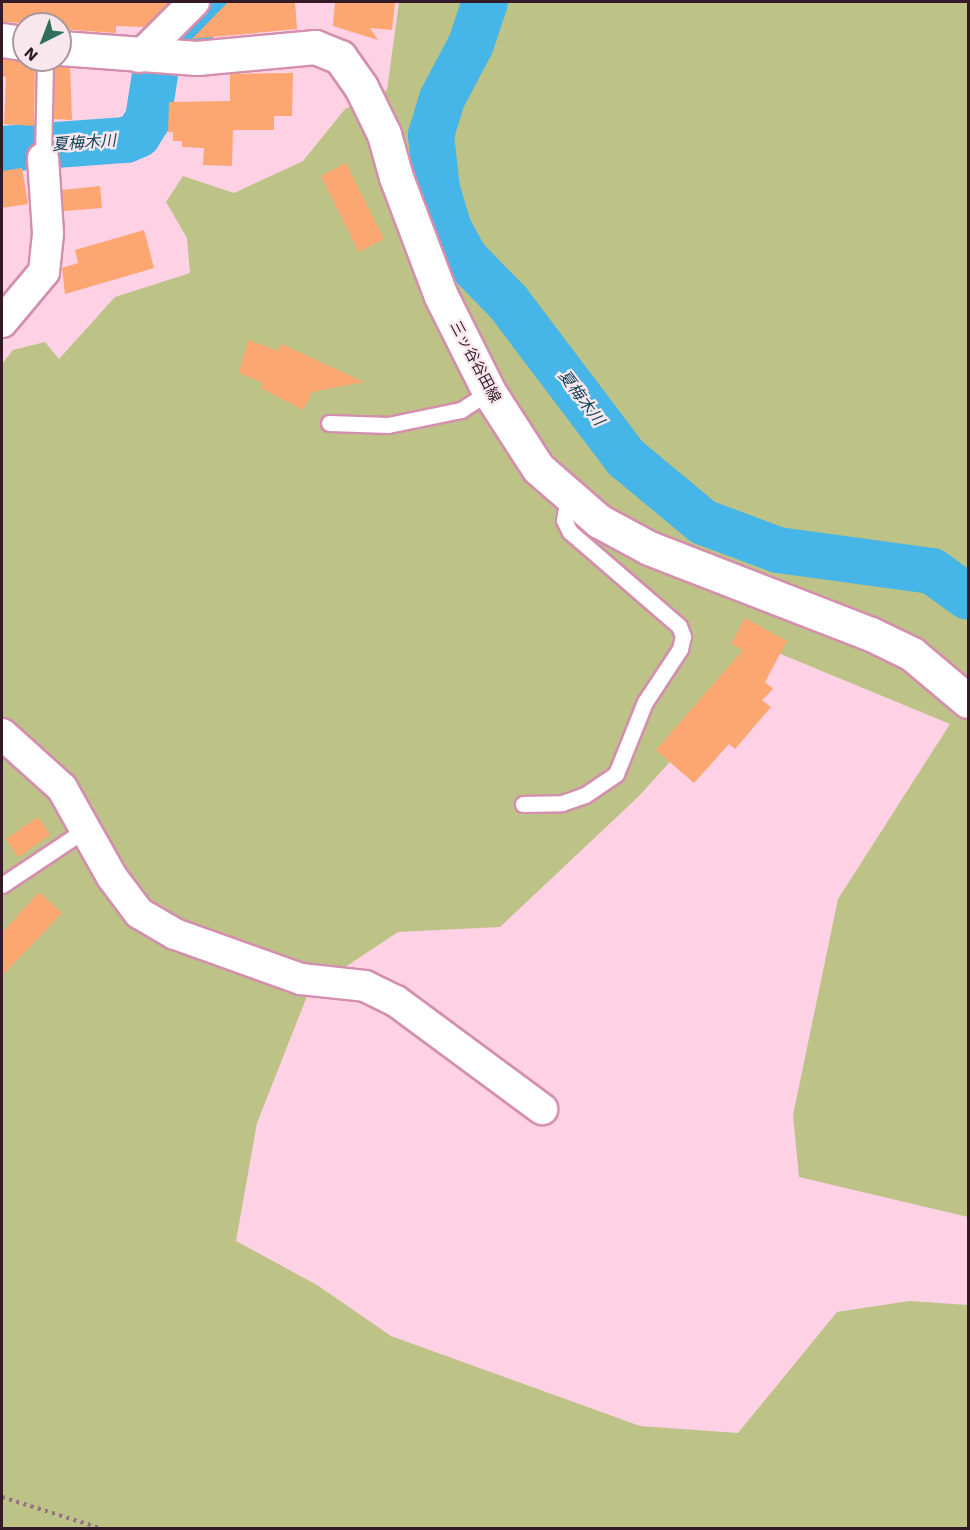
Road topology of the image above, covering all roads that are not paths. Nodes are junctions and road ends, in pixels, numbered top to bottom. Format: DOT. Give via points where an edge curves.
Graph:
graph roads {
  1 [pos="194,2"];
  2 [pos="72,49"];
  3 [pos="139,57"];
  4 [pos="45,72"];
  5 [pos="42,144"];
  6 [pos="2,322"];
  7 [pos="489,392"];
  8 [pos="329,423"];
  9 [pos="568,498"];
  10 [pos="969,701"];
  11 [pos="2,734"];
  12 [pos="523,804"];
  13 [pos="86,830"];
  14 [pos="3,881"];
  15 [pos="542,1108"];
  1 -- 3 [label="street"];
  2 -- 3 [label="main road, 三ッ谷谷田線"];
  3 -- 7 [label="main road, 三ッ谷谷田線" via="197,58 315,46 340,57 361,87 384,134 441,296"];
  4 -- 5 [label="lane"];
  5 -- 6 [label="street" via="48,233 44,272"];
  7 -- 8 [label="lane" via="462,410 388,425"];
  7 -- 9 [label="main road, 三ッ谷谷田線" via="538,468"];
  9 -- 10 [label="main road, 三ッ谷谷田線" via="599,521 649,548 871,634 912,654"];
  9 -- 12 [label="lane" via="564,520 570,532 679,626 683,636 680,649 645,702 616,774 585,795 562,803"];
  11 -- 13 [label="street" via="62,788"];
  13 -- 14 [label="lane"];
  13 -- 15 [label="street" via="112,877 139,913 175,934 301,979 365,986 396,1001"];
}
